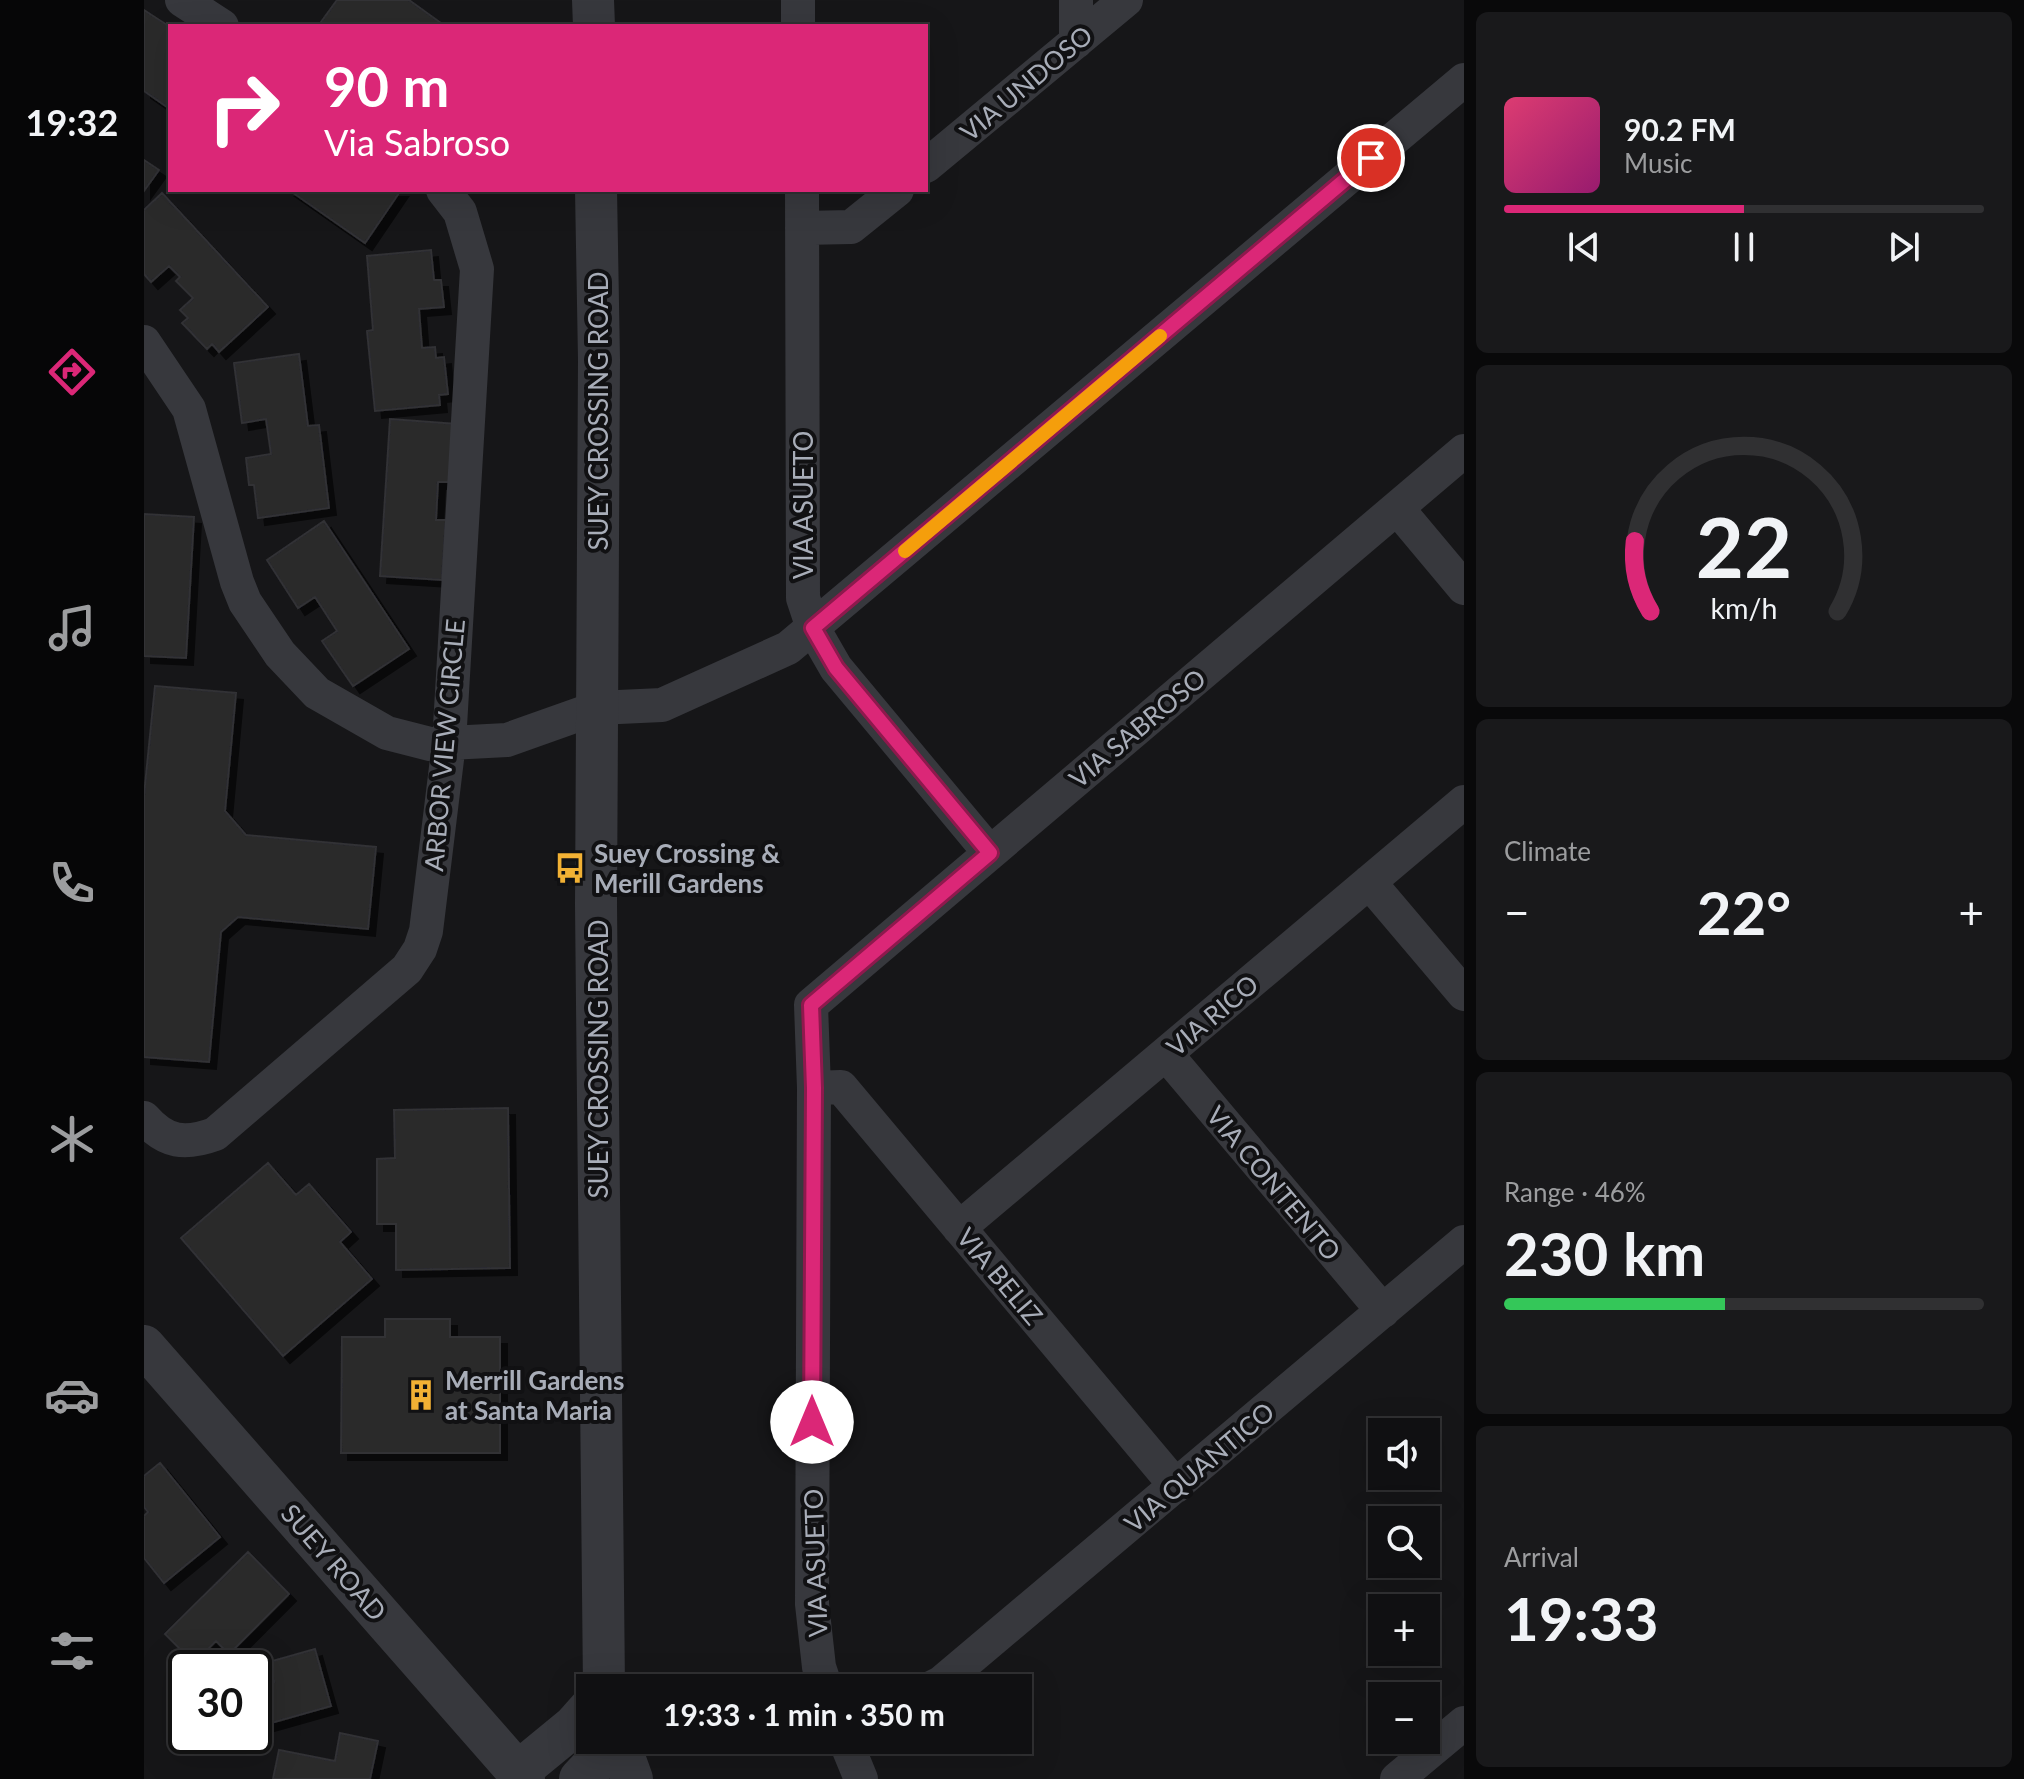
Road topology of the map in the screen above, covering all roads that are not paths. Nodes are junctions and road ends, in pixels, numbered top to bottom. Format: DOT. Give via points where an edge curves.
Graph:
graph roads {
  1 [pos="182,0"];
  2 [pos="593,0"];
  3 [pos="798,0"];
  4 [pos="1076,0"];
  5 [pos="1126,0"];
  6 [pos="219,24"];
  7 [pos="594,24"];
  8 [pos="798,24"];
  9 [pos="1076,42"];
  10 [pos="1464,80"];
  11 [pos="928,164"];
  12 [pos="445,192"];
  13 [pos="596,192"];
  14 [pos="802,192"];
  15 [pos="895,192"];
  16 [pos="802,228"];
  17 [pos="144,342"];
  18 [pos="1464,451"];
  19 [pos="1397,508"];
  20 [pos="1464,588"];
  21 [pos="813,628"];
  22 [pos="597,708"];
  23 [pos="449,743"];
  24 [pos="1464,802"];
  25 [pos="990,853"];
  26 [pos="1369,882"];
  27 [pos="1464,994"];
  28 [pos="811,1005"];
  29 [pos="1166,1054"];
  30 [pos="814,1088"];
  31 [pos="144,1118"];
  32 [pos="959,1228"];
  33 [pos="1464,1242"];
  34 [pos="1383,1311"];
  35 [pos="149,1362"];
  36 [pos="1176,1486"];
  37 [pos="604,1674"];
  38 [pos="821,1674"];
  39 [pos="952,1674"];
  40 [pos="1464,1723"];
  41 [pos="576,1724"];
  42 [pos="600,1754"];
  43 [pos="623,1754"];
  44 [pos="851,1754"];
  45 [pos="521,1776"];
  46 [pos="580,1779"];
  47 [pos="632,1779"];
  48 [pos="861,1779"];
  49 [pos="1397,1779"];
  1 -- 6 [label="street"];
  2 -- 7 [label="street"];
  3 -- 8 [label="street"];
  4 -- 9 [label="street"];
  5 -- 9 [label="street, VIA UNDOSO"];
  9 -- 11 [label="street, VIA UNDOSO"];
  10 -- 21 [label="street"];
  12 -- 23 [label="street, ARBOR VIEW CIRCLE" via="460,212 477,269"];
  13 -- 22 [label="street, SUEY CROSSING ROAD"];
  14 -- 16 [label="street, VIA ASUETO"];
  15 -- 16 [label="street" via="851,227"];
  16 -- 21 [label="street, VIA ASUETO" via="803,598"];
  17 -- 23 [label="street" via="189,409 237,582 280,654 317,693 387,733 430,744"];
  18 -- 19 [label="street, VIA SABROSO"];
  19 -- 20 [label="street"];
  19 -- 25 [label="street, VIA SABROSO"];
  21 -- 22 [label="street" via="788,648 662,705"];
  21 -- 25 [label="street, VIA ASUETO" via="836,668"];
  22 -- 23 [label="street" via="507,740"];
  22 -- 37 [label="street, SUEY CROSSING ROAD"];
  23 -- 31 [label="street, ARBOR VIEW CIRCLE" via="426,931 407,969 215,1134 178,1141 156,1132"];
  24 -- 26 [label="street, VIA RICO"];
  25 -- 28 [label="street, VIA SABROSO"];
  26 -- 27 [label="street"];
  26 -- 29 [label="street, VIA RICO"];
  28 -- 30 [label="street, VIA ASUETO"];
  29 -- 32 [label="street, VIA RICO"];
  29 -- 34 [label="street, VIA CONTENTO"];
  30 -- 32 [label="street, VIA BELIZ" via="841,1087"];
  30 -- 38 [label="street, VIA ASUETO" via="812,1604"];
  32 -- 36 [label="street, VIA BELIZ"];
  33 -- 34 [label="street, VIA QUANTICO"];
  34 -- 36 [label="street, VIA QUANTICO"];
  35 -- 45 [label="street, SUEY ROAD"];
  36 -- 39 [label="street, VIA QUANTICO"];
  40 -- 49 [label="street"];
  41 -- 45 [label="street"];
  42 -- 46 [label="street"];
  43 -- 47 [label="street"];
  44 -- 48 [label="street"];
}
